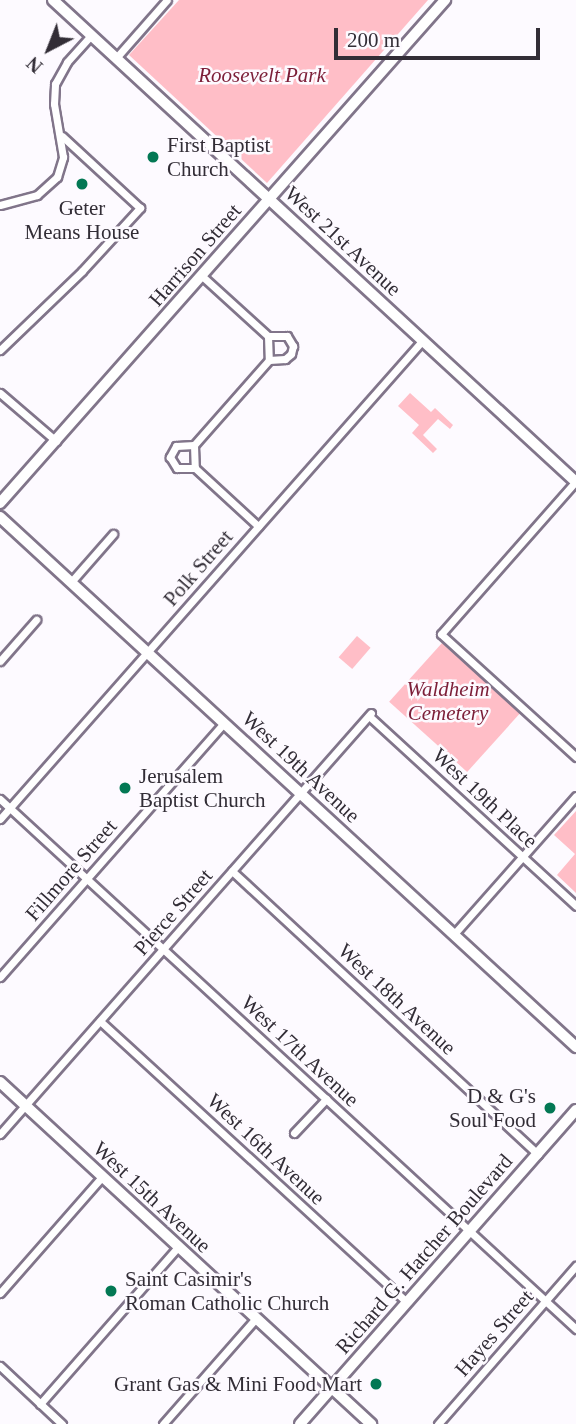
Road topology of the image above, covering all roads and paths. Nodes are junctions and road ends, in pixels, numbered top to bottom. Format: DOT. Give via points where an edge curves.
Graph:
graph roads {
  1 [pos="53,0"];
  2 [pos="167,0"];
  3 [pos="445,0"];
  4 [pos="91,35"];
  5 [pos="116,58"];
  6 [pos="62,136"];
  7 [pos="269,200"];
  8 [pos="0,205"];
  9 [pos="202,276"];
  10 [pos="268,336"];
  11 [pos="422,341"];
  12 [pos="1,351"];
  13 [pos="269,360"];
  14 [pos="0,392"];
  15 [pos="56,441"];
  16 [pos="194,445"];
  17 [pos="195,468"];
  18 [pos="576,482"];
  19 [pos="0,503"];
  20 [pos="0,517"];
  21 [pos="258,526"];
  22 [pos="113,534"];
  23 [pos="71,582"];
  24 [pos="36,620"];
  25 [pos="147,653"];
  26 [pos="0,661"];
  27 [pos="370,714"];
  28 [pos="225,723"];
  29 [pos="576,757"];
  30 [pos="301,793"];
  31 [pos="576,796"];
  32 [pos="0,799"];
  33 [pos="10,808"];
  34 [pos="0,819"];
  35 [pos="522,857"];
  36 [pos="232,871"];
  37 [pos="87,879"];
  38 [pos="576,906"];
  39 [pos="454,934"];
  40 [pos="163,949"];
  41 [pos="0,977"];
  42 [pos="100,1021"];
  43 [pos="576,1047"];
  44 [pos="0,1082"];
  45 [pos="326,1099"];
  46 [pos="25,1106"];
  47 [pos="576,1110"];
  48 [pos="294,1133"];
  49 [pos="0,1134"];
  50 [pos="538,1153"];
  51 [pos="102,1177"];
  52 [pos="470,1231"];
  53 [pos="178,1247"];
  54 [pos="576,1266"];
  55 [pos="0,1293"];
  56 [pos="545,1300"];
  57 [pos="407,1302"];
  58 [pos="256,1318"];
  59 [pos="576,1329"];
  60 [pos="0,1366"];
  61 [pos="331,1388"];
  62 [pos="40,1404"];
  63 [pos="62,1424"];
  64 [pos="163,1424"];
  65 [pos="300,1424"];
  66 [pos="371,1424"];
  67 [pos="438,1424"];
  1 -- 4 [label="street, West 21st Avenue"];
  2 -- 5 [label="street"];
  3 -- 7 [label="street, Harrison Street"];
  4 -- 5 [label="street, West 21st Avenue"];
  4 -- 6 [label="street" via="66,62 55,85 54,104"];
  5 -- 7 [label="street, West 21st Avenue"];
  6 -- 8 [label="street" via="63,158 52,184 37,195"];
  6 -- 12 [label="street" via="140,208"];
  7 -- 9 [label="street, Harrison Street"];
  7 -- 11 [label="street, West 21st Avenue"];
  9 -- 10 [label="street"];
  9 -- 15 [label="street, Harrison Street"];
  10 -- 13 [label="street"];
  10 -- 13 [label="street" via="286,336 293,346 285,359"];
  11 -- 18 [label="street, West 21st Avenue"];
  11 -- 21 [label="street, Polk Street"];
  13 -- 16 [label="street"];
  14 -- 15 [label="street"];
  15 -- 19 [label="street, Harrison Street"];
  16 -- 17 [label="street"];
  16 -- 17 [label="street" via="176,446 170,457 177,468"];
  17 -- 21 [label="street"];
  18 -- 29 [label="street" via="441,635"];
  20 -- 23 [label="street, West 19th Avenue"];
  21 -- 25 [label="street, Polk Street"];
  22 -- 23 [label="street"];
  23 -- 25 [label="street, West 19th Avenue"];
  24 -- 26 [label="street"];
  25 -- 28 [label="street, West 19th Avenue"];
  25 -- 33 [label="street, Polk Street"];
  27 -- 30 [label="street, Pierce Street"];
  27 -- 35 [label="street, West 19th Place"];
  28 -- 30 [label="street, West 19th Avenue"];
  28 -- 37 [label="street, Fillmore Street"];
  30 -- 36 [label="street, Pierce Street"];
  30 -- 39 [label="street, West 19th Avenue"];
  31 -- 35 [label="street"];
  32 -- 33 [label="street, West 17th Avenue"];
  33 -- 34 [label="street, Polk Street"];
  33 -- 37 [label="street, West 17th Avenue"];
  35 -- 38 [label="street, West 19th Place"];
  35 -- 39 [label="street"];
  36 -- 40 [label="street, Pierce Street"];
  36 -- 50 [label="street, West 18th Avenue"];
  37 -- 40 [label="street, West 17th Avenue"];
  37 -- 41 [label="street, Fillmore Street"];
  39 -- 43 [label="street, West 19th Avenue"];
  40 -- 42 [label="street, Pierce Street"];
  40 -- 45 [label="street, West 17th Avenue"];
  42 -- 46 [label="street, Pierce Street"];
  42 -- 57 [label="street, West 16th Avenue"];
  44 -- 46 [label="street, West 15th Avenue"];
  45 -- 48 [label="street"];
  45 -- 52 [label="street, West 17th Avenue"];
  46 -- 49 [label="street, Pierce Street"];
  46 -- 51 [label="street, West 15th Avenue"];
  47 -- 50 [label="main road, Richard G. Hatcher Boulevard"];
  50 -- 52 [label="main road, Richard G. Hatcher Boulevard"];
  51 -- 53 [label="street, West 15th Avenue"];
  51 -- 55 [label="street"];
  52 -- 56 [label="street, West 17th Avenue"];
  52 -- 57 [label="main road, Richard G. Hatcher Boulevard"];
  53 -- 58 [label="street, West 15th Avenue"];
  53 -- 62 [label="street"];
  54 -- 56 [label="street, Hayes Street"];
  56 -- 59 [label="street, West 17th Avenue"];
  56 -- 67 [label="street, Hayes Street"];
  57 -- 61 [label="main road, Richard G. Hatcher Boulevard"];
  58 -- 61 [label="street, West 15th Avenue"];
  58 -- 64 [label="street"];
  60 -- 62 [label="street"];
  61 -- 65 [label="main road, Richard G. Hatcher Boulevard"];
  61 -- 66 [label="street, West 15th Avenue"];
  62 -- 63 [label="street"];
}
